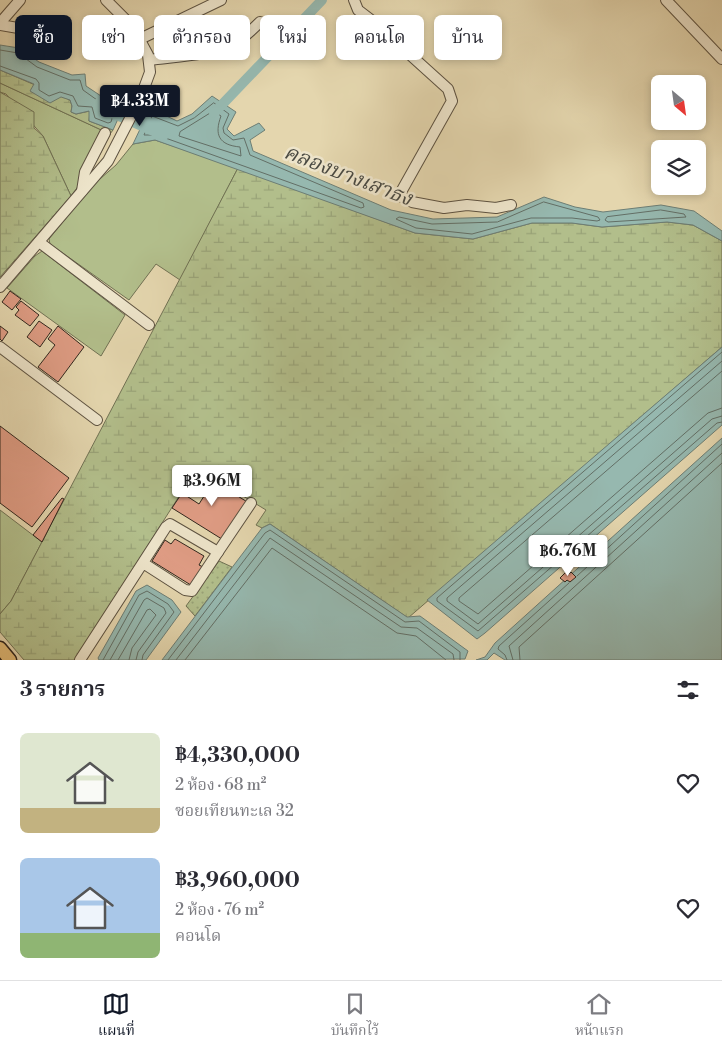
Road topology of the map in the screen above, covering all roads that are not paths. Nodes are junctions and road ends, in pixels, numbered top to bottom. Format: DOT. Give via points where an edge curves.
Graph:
graph roads {
  1 [pos="20,0"];
  2 [pos="220,0"];
  3 [pos="354,0"];
  4 [pos="666,0"];
  5 [pos="112,2"];
  6 [pos="122,15"];
  7 [pos="260,22"];
  8 [pos="0,24"];
  9 [pos="15,27"];
  10 [pos="144,37"];
  11 [pos="144,50"];
  12 [pos="722,59"];
  13 [pos="148,60"];
  14 [pos="105,133"];
  15 [pos="82,192"];
  16 [pos="512,205"];
  17 [pos="39,242"];
  18 [pos="0,287"];
  19 [pos="149,326"];
  20 [pos="0,347"];
  21 [pos="97,420"];
  22 [pos="251,503"];
  23 [pos="218,552"];
  24 [pos="142,563"];
  25 [pos="80,660"];
  1 -- 8 [label="street"];
  2 -- 10 [label="street"];
  3 -- 16 [label="street" via="358,10 451,94 452,101 408,178 402,197 444,208"];
  4 -- 12 [label="street"];
  5 -- 6 [label="street"];
  7 -- 13 [label="street" via="238,41 223,47 199,54"];
  8 -- 9 [label="street"];
  11 -- 13 [label="street"];
  13 -- 15 [label="street" via="150,72 140,99 108,161"];
  14 -- 15 [label="street" via="85,172"];
  15 -- 17 [label="street"];
  17 -- 18 [label="street"];
  17 -- 19 [label="street"];
  20 -- 21 [label="street"];
  22 -- 23 [label="street"];
  23 -- 24 [label="street" via="170,524"];
  23 -- 24 [label="street" via="192,591"];
  24 -- 25 [label="street"];
}
